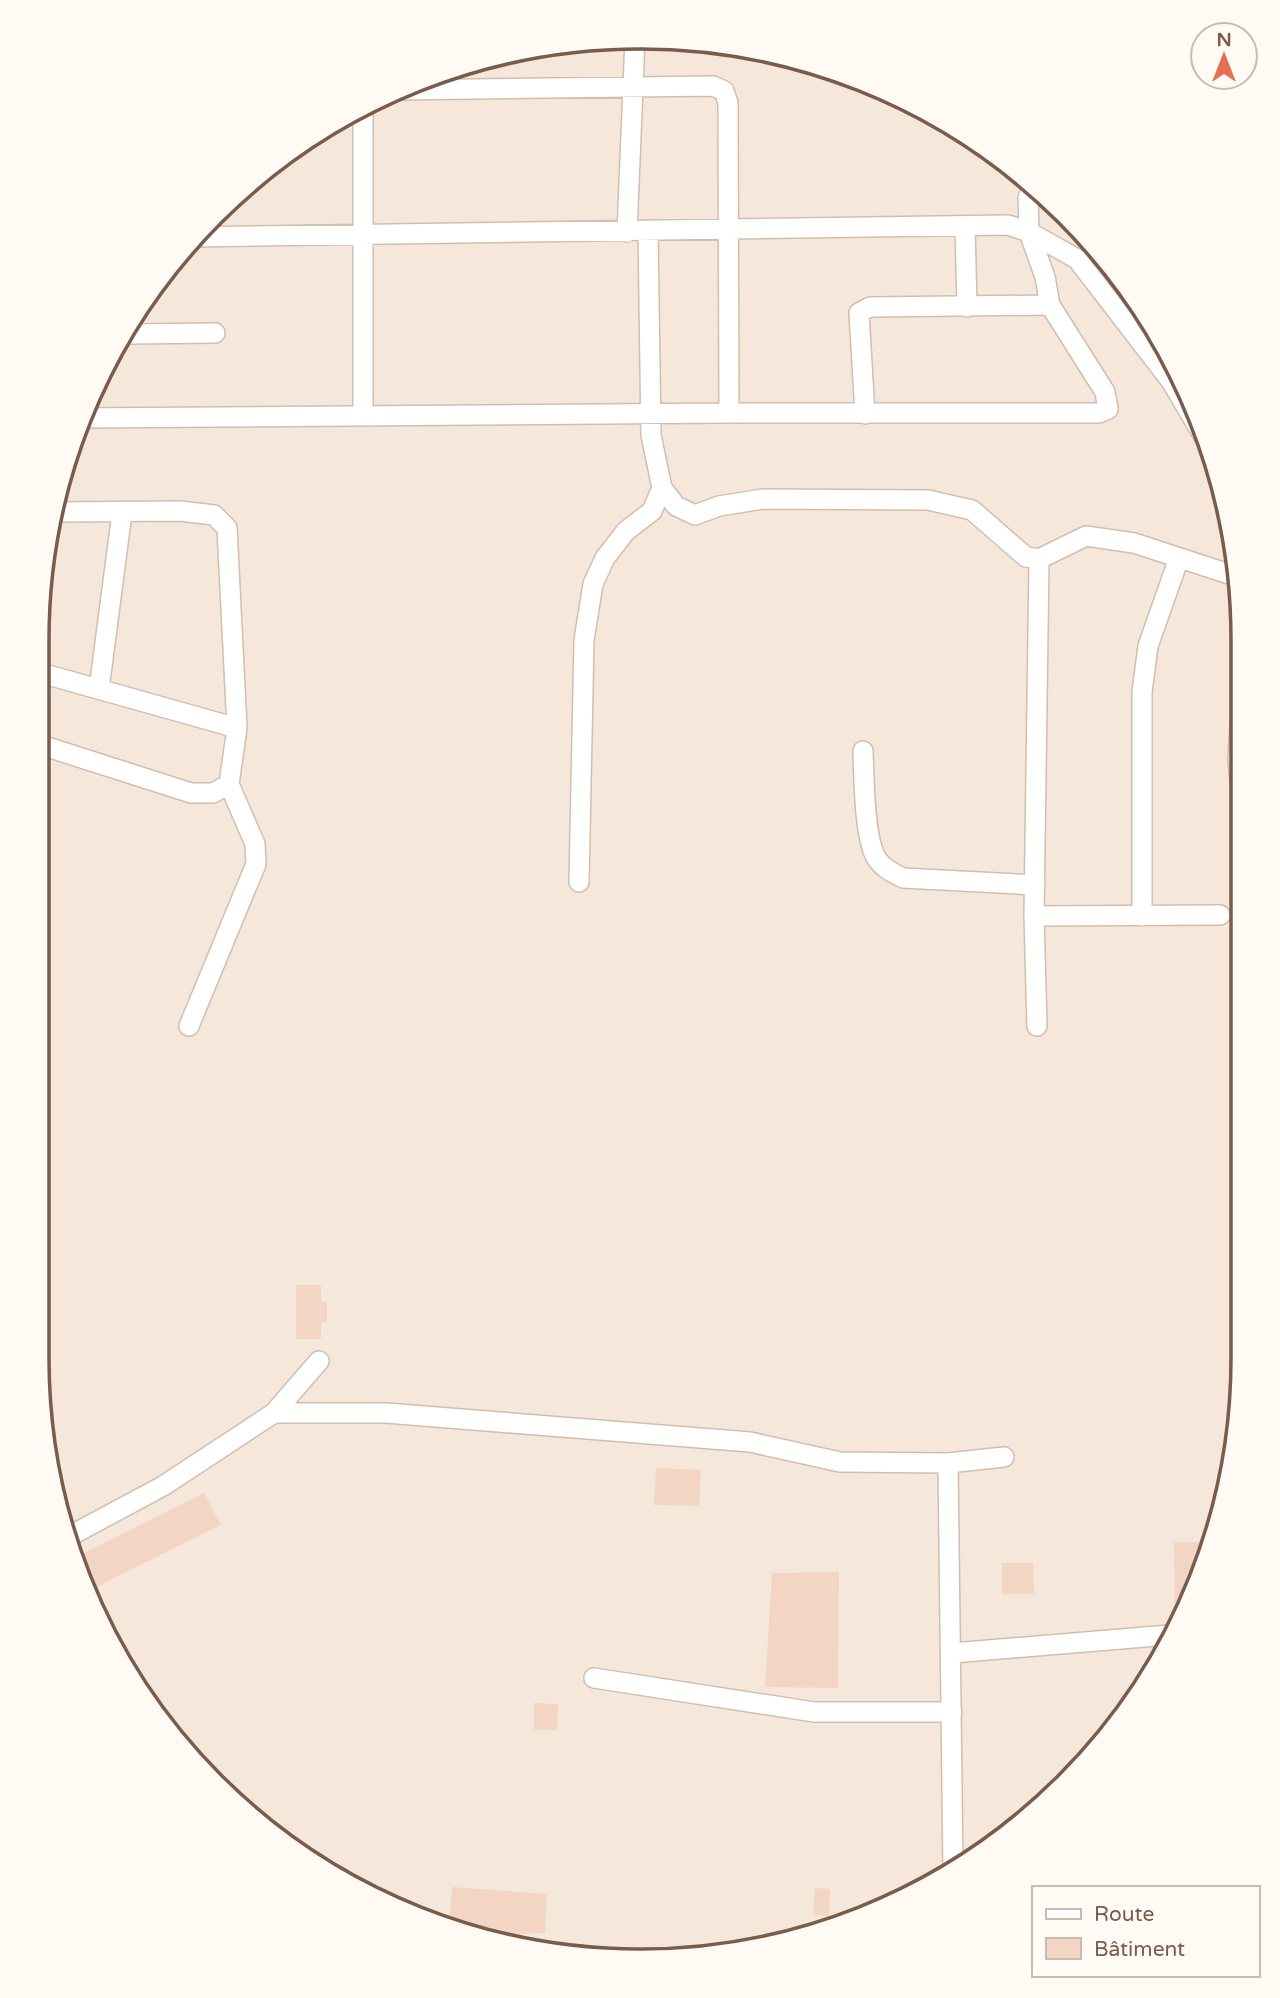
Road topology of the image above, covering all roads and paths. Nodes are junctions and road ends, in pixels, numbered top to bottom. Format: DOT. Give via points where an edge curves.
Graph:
graph roads {
  1 [pos="634,49"];
  2 [pos="632,85"];
  3 [pos="426,89"];
  4 [pos="363,119"];
  5 [pos="1029,195"];
  6 [pos="965,226"];
  7 [pos="731,230"];
  8 [pos="627,232"];
  9 [pos="648,232"];
  10 [pos="1029,232"];
  11 [pos="362,236"];
  12 [pos="208,237"];
  13 [pos="1051,305"];
  14 [pos="967,307"];
  15 [pos="215,333"];
  16 [pos="135,334"];
  17 [pos="1156,352"];
  18 [pos="729,413"];
  19 [pos="865,414"];
  20 [pos="649,415"];
  21 [pos="363,416"];
  22 [pos="92,418"];
  23 [pos="662,488"];
  24 [pos="63,512"];
  25 [pos="122,513"];
  26 [pos="1180,558"];
  27 [pos="1039,559"];
  28 [pos="1227,573"];
  29 [pos="49,675"];
  30 [pos="99,689"];
  31 [pos="237,728"];
  32 [pos="49,748"];
  33 [pos="863,751"];
  34 [pos="229,783"];
  35 [pos="579,883"];
  36 [pos="1035,885"];
  37 [pos="1220,915"];
  38 [pos="1034,916"];
  39 [pos="1142,916"];
  40 [pos="189,1026"];
  41 [pos="1037,1026"];
  42 [pos="319,1360"];
  43 [pos="274,1413"];
  44 [pos="1004,1457"];
  45 [pos="948,1463"];
  46 [pos="76,1533"];
  47 [pos="1161,1636"];
  48 [pos="952,1653"];
  49 [pos="594,1678"];
  50 [pos="952,1712"];
  51 [pos="953,1859"];
  1 -- 2 [label="street"];
  2 -- 3 [label="street"];
  2 -- 7 [label="street" via="713,86 724,91"];
  2 -- 8 [label="street"];
  4 -- 11 [label="street"];
  5 -- 10 [label="street"];
  6 -- 7 [label="street"];
  6 -- 10 [label="street" via="1008,225"];
  6 -- 14 [label="street"];
  7 -- 9 [label="street"];
  7 -- 18 [label="street"];
  8 -- 9 [label="street"];
  8 -- 11 [label="street"];
  9 -- 20 [label="street"];
  10 -- 13 [label="street"];
  10 -- 17 [label="street" via="1077,259"];
  11 -- 12 [label="street"];
  11 -- 21 [label="street"];
  13 -- 14 [label="street"];
  13 -- 19 [label="street" via="1105,392 1108,409 1100,413"];
  14 -- 19 [label="street" via="870,307 859,313"];
  15 -- 16 [label="street"];
  18 -- 19 [label="street"];
  18 -- 20 [label="street"];
  20 -- 21 [label="street"];
  20 -- 23 [label="street"];
  21 -- 22 [label="street"];
  23 -- 27 [label="street" via="676,506 695,515 763,499 928,500 972,510 1026,557"];
  23 -- 35 [label="street" via="652,511 626,531 605,558 593,584 584,640"];
  24 -- 25 [label="street"];
  25 -- 30 [label="street"];
  25 -- 31 [label="street" via="214,515 227,528"];
  26 -- 27 [label="street" via="1134,543 1086,536"];
  26 -- 28 [label="street"];
  26 -- 39 [label="street" via="1148,646 1142,692"];
  27 -- 36 [label="street"];
  29 -- 30 [label="street"];
  30 -- 31 [label="street"];
  31 -- 34 [label="street"];
  32 -- 34 [label="street" via="191,793 213,793"];
  33 -- 36 [label="street" via="867,822 876,858 888,871 903,878"];
  34 -- 40 [label="street" via="256,844 256,864"];
  36 -- 38 [label="street"];
  37 -- 39 [label="street"];
  38 -- 39 [label="street"];
  38 -- 41 [label="street"];
  42 -- 43 [label="street"];
  43 -- 45 [label="street" via="386,1413 750,1442 840,1462"];
  43 -- 46 [label="street" via="163,1486"];
  44 -- 45 [label="street"];
  45 -- 48 [label="street"];
  47 -- 48 [label="street"];
  48 -- 50 [label="street"];
  49 -- 50 [label="street" via="814,1712"];
  50 -- 51 [label="street"];
}
